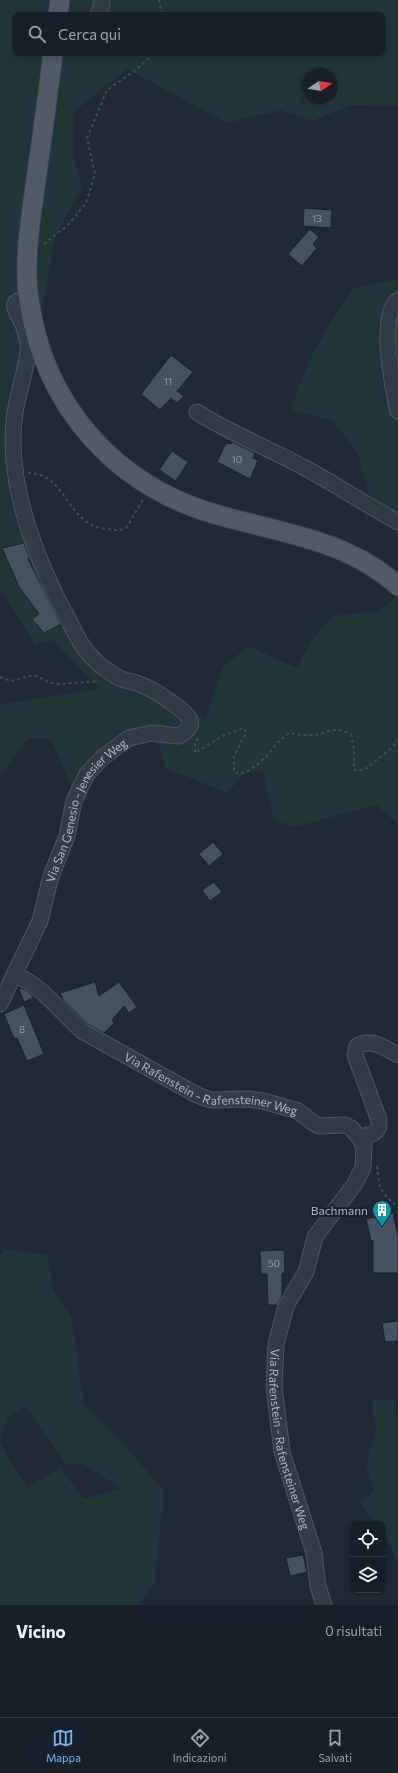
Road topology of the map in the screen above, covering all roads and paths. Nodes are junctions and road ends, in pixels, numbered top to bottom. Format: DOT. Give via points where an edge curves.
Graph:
graph roads {
  1 [pos="60,0"];
  2 [pos="101,0"];
  3 [pos="159,0"];
  4 [pos="58,12"];
  5 [pos="99,12"];
  6 [pos="161,12"];
  7 [pos="53,56"];
  8 [pos="151,56"];
  9 [pos="43,245"];
  10 [pos="29,299"];
  11 [pos="398,300"];
  12 [pos="398,411"];
  13 [pos="197,412"];
  14 [pos="16,474"];
  15 [pos="150,487"];
  16 [pos="398,522"];
  17 [pos="398,586"];
  18 [pos="0,677"];
  19 [pos="121,679"];
  20 [pos="190,724"];
  21 [pos="398,740"];
  22 [pos="14,975"];
  23 [pos="0,1004"];
  24 [pos="398,1054"];
  25 [pos="359,1136"];
  26 [pos="377,1164"];
  27 [pos="398,1207"];
  28 [pos="324,1605"];
  1 -- 4 [label="main road"];
  2 -- 5 [label="street"];
  3 -- 6 [label="path"];
  7 -- 10 [label="main road" via="29,230"];
  8 -- 9 [label="path" via="108,90 87,138 95,174 86,203 68,225"];
  10 -- 14 [label="street" via="16,301 14,305 24,328 28,351 14,414"];
  10 -- 15 [label="main road" via="40,349 50,376 64,402 82,428 108,454"];
  11 -- 12 [label="street" via="390,311 388,333"];
  13 -- 16 [label="street" via="231,433 258,443 305,467"];
  14 -- 15 [label="path" via="38,473 49,479 83,521 99,529 126,528"];
  14 -- 19 [label="street" via="21,504 49,582 85,650 105,670"];
  15 -- 17 [label="main road" via="218,515 324,542 361,559"];
  18 -- 19 [label="path" via="11,681 34,675 59,684"];
  19 -- 20 [label="street" via="159,694 186,713"];
  20 -- 21 [label="path" via="194,722 200,725 195,753 222,736 244,728 246,733 234,756 234,772 240,774 261,761 289,732 314,735 342,729 351,735 354,770 364,770"];
  20 -- 22 [label="street, Via San Genesio - Jenesier Weg" via="189,729 179,736 152,733 129,738 102,758 87,774 74,801 67,836 51,876 40,921"];
  22 -- 23 [label="street, Via San Genesio - Jenesier Weg"];
  22 -- 25 [label="street, Via Rafenstein - Rafensteiner Weg" via="23,978 44,994 82,1031 197,1095 211,1100 263,1101 298,1111 319,1126 346,1125"];
  24 -- 25 [label="street" via="375,1043 365,1042 358,1046 355,1055 379,1120 379,1130"];
  25 -- 28 [label="street, Via Rafenstein - Rafensteiner Weg" via="364,1147 363,1168 354,1185 315,1237 306,1272 286,1306 276,1344 274,1386 282,1452 314,1552 318,1586"];
  26 -- 27 [label="path" via="383,1194"];
}
